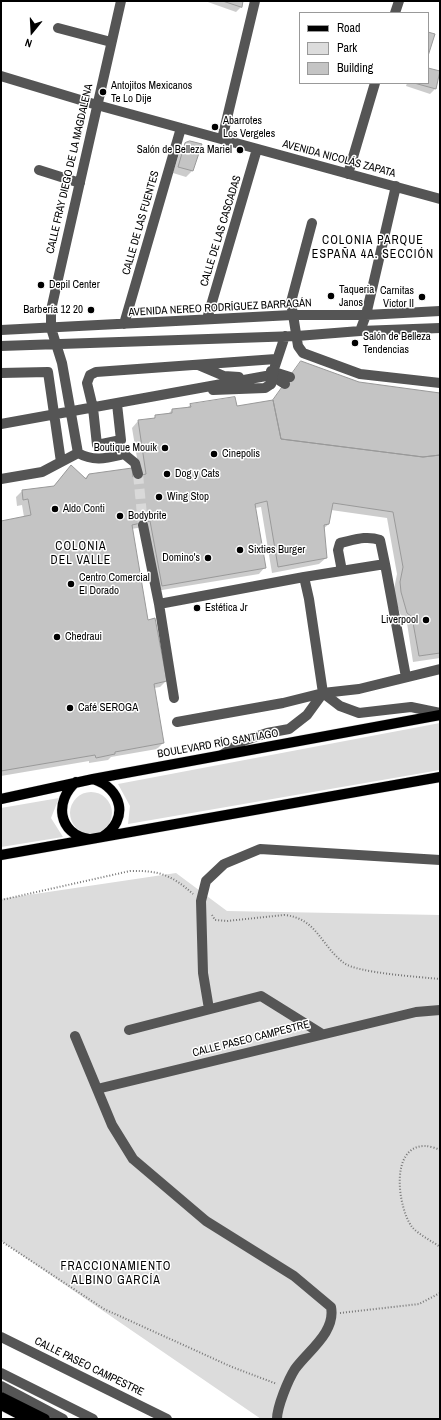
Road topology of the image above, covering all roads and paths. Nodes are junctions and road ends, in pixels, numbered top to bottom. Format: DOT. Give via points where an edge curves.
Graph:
graph roads {
  1 [pos="121,1"];
  2 [pos="255,1"];
  3 [pos="399,1"];
  4 [pos="395,12"];
  5 [pos="58,28"];
  6 [pos="111,42"];
  7 [pos="1,76"];
  8 [pos="375,84"];
  9 [pos="97,105"];
  10 [pos="180,128"];
  11 [pos="222,139"];
  12 [pos="258,149"];
  13 [pos="39,170"];
  14 [pos="348,174"];
  15 [pos="80,183"];
  16 [pos="396,186"];
  17 [pos="440,199"];
  18 [pos="312,223"];
  19 [pos="440,311"];
  20 [pos="292,315"];
  21 [pos="366,315"];
  22 [pos="207,319"];
  23 [pos="124,324"];
  24 [pos="51,328"];
  25 [pos="440,328"];
  26 [pos="1,330"];
  27 [pos="360,331"];
  28 [pos="285,336"];
  29 [pos="297,336"];
  30 [pos="55,344"];
  31 [pos="1,346"];
  32 [pos="276,359"];
  33 [pos="195,364"];
  34 [pos="1,373"];
  35 [pos="440,383"];
  36 [pos="195,389"];
  37 [pos="117,404"];
  38 [pos="93,408"];
  39 [pos="71,412"];
  40 [pos="54,415"];
  41 [pos="1,424"];
  42 [pos="78,453"];
  43 [pos="61,462"];
  44 [pos="138,474"];
  45 [pos="1,479"];
  46 [pos="143,525"];
  47 [pos="385,564"];
  48 [pos="342,571"];
  49 [pos="304,577"];
  50 [pos="159,604"];
  51 [pos="440,669"];
  52 [pos="406,677"];
  53 [pos="323,693"];
  54 [pos="174,698"];
  55 [pos="440,714"];
  56 [pos="177,722"];
  57 [pos="220,756"];
  58 [pos="440,777"];
  59 [pos="93,779"];
  60 [pos="76,782"];
  61 [pos="1,799"];
  62 [pos="96,839"];
  63 [pos="1,855"];
  64 [pos="440,860"];
  65 [pos="1,900"];
  66 [pos="201,901"];
  67 [pos="440,979"];
  68 [pos="209,1009"];
  69 [pos="440,1010"];
  70 [pos="129,1030"];
  71 [pos="322,1034"];
  72 [pos="75,1036"];
  73 [pos="97,1089"];
  74 [pos="440,1150"];
  75 [pos="1,1241"];
  76 [pos="440,1247"];
  77 [pos="440,1293"];
  78 [pos="333,1314"];
  79 [pos="1,1337"];
  80 [pos="1,1373"];
  81 [pos="1,1386"];
  82 [pos="287,1388"];
  83 [pos="1,1397"];
  84 [pos="1,1405"];
  85 [pos="73,1415"];
  86 [pos="28,1419"];
  87 [pos="45,1419"];
  88 [pos="63,1419"];
  89 [pos="93,1419"];
  90 [pos="167,1419"];
  91 [pos="277,1419"];
  1 -- 6 [label="street, CALLE FRAY DIEGO DE LA MAGDALENA"];
  2 -- 11 [label="street"];
  3 -- 4 [label="street"];
  5 -- 6 [label="street"];
  6 -- 9 [label="street, CALLE FRAY DIEGO DE LA MAGDALENA"];
  7 -- 9 [label="street, AVENIDA NICOLÁS ZAPATA"];
  8 -- 14 [label="street"];
  9 -- 10 [label="street, AVENIDA NICOLÁS ZAPATA"];
  9 -- 15 [label="street, CALLE FRAY DIEGO DE LA MAGDALENA"];
  10 -- 11 [label="street, AVENIDA NICOLÁS ZAPATA"];
  10 -- 23 [label="street, CALLE DE LAS FUENTES"];
  11 -- 12 [label="street, AVENIDA NICOLÁS ZAPATA"];
  12 -- 14 [label="street, AVENIDA NICOLÁS ZAPATA"];
  12 -- 22 [label="street, CALLE DE LAS CASCADAS"];
  13 -- 15 [label="street"];
  14 -- 16 [label="street, AVENIDA NICOLÁS ZAPATA"];
  15 -- 24 [label="street, CALLE FRAY DIEGO DE LA MAGDALENA" via="51,310"];
  16 -- 17 [label="street, AVENIDA NICOLÁS ZAPATA"];
  16 -- 21 [label="street"];
  18 -- 20 [label="street" via="291,302"];
  19 -- 21 [label="street, AVENIDA NEREO RODRÍGUEZ BARRAGÁN"];
  20 -- 21 [label="street, AVENIDA NEREO RODRÍGUEZ BARRAGÁN"];
  20 -- 22 [label="street, AVENIDA NEREO RODRÍGUEZ BARRAGÁN"];
  20 -- 29 [label="street"];
  21 -- 27 [label="street"];
  22 -- 23 [label="street, AVENIDA NEREO RODRÍGUEZ BARRAGÁN"];
  23 -- 24 [label="street, AVENIDA NEREO RODRÍGUEZ BARRAGÁN"];
  24 -- 26 [label="street, AVENIDA NEREO RODRÍGUEZ BARRAGÁN"];
  24 -- 30 [label="street, CALLE FRAY DIEGO DE LA MAGDALENA"];
  25 -- 27 [label="street"];
  27 -- 29 [label="street"];
  28 -- 29 [label="street"];
  28 -- 30 [label="street"];
  28 -- 32 [label="street"];
  29 -- 35 [label="street" via="302,353 360,374"];
  30 -- 31 [label="street"];
  30 -- 39 [label="street, CALLE FRAY DIEGO DE LA MAGDALENA" via="62,363"];
  32 -- 33 [label="street"];
  32 -- 36 [label="street, bridge" via="271,384 265,388"];
  33 -- 36 [label="street" via="224,376 239,377 268,371 288,380 266,376"];
  33 -- 38 [label="street" via="96,372 90,375 87,384"];
  34 -- 40 [label="street" via="48,372"];
  36 -- 37 [label="street"];
  37 -- 38 [label="street"];
  37 -- 38 [label="street" via="121,440 97,445"];
  38 -- 39 [label="street"];
  39 -- 40 [label="street"];
  39 -- 42 [label="street, CALLE FRAY DIEGO DE LA MAGDALENA"];
  40 -- 41 [label="street"];
  40 -- 43 [label="street"];
  42 -- 43 [label="street"];
  42 -- 44 [label="street" via="96,460 124,454 135,463"];
  43 -- 45 [label="street" via="42,472"];
  46 -- 50 [label="street"];
  47 -- 48 [label="street"];
  47 -- 48 [label="street" via="380,540 372,537 361,538 340,543 338,550"];
  47 -- 52 [label="street"];
  48 -- 49 [label="street"];
  49 -- 50 [label="street"];
  49 -- 53 [label="street" via="310,600"];
  50 -- 54 [label="street"];
  51 -- 52 [label="street"];
  52 -- 53 [label="street" via="359,689"];
  53 -- 55 [label="street" via="340,706 359,713 411,707"];
  53 -- 56 [label="street" via="283,703"];
  53 -- 57 [label="street" via="307,715 289,729 244,740"];
  55 -- 57 [label="main road, BOULEVARD RÍO SANTIAGO"];
  57 -- 59 [label="main road, BOULEVARD RÍO SANTIAGO"];
  58 -- 62 [label="main road"];
  59 -- 60 [label="main road, BOULEVARD RÍO SANTIAGO"];
  59 -- 62 [label="main road" via="109,786 118,801 118,819 108,834"];
  60 -- 61 [label="main road, BOULEVARD RÍO SANTIAGO"];
  60 -- 62 [label="main road" via="64,795 64,821 72,831 83,838"];
  62 -- 63 [label="main road"];
  64 -- 66 [label="street" via="260,849 224,864 206,882"];
  65 -- 66 [label="path" via="130,871 151,870 184,886"];
  66 -- 67 [label="path" via="215,920 284,915 309,923 344,964 354,968"];
  66 -- 68 [label="street" via="203,973"];
  68 -- 70 [label="street, CALLE PASEO CAMPESTRE"];
  68 -- 71 [label="street, CALLE PASEO CAMPESTRE" via="261,996"];
  69 -- 71 [label="street" via="416,1012"];
  71 -- 73 [label="street, CALLE PASEO CAMPESTRE"];
  72 -- 73 [label="street"];
  73 -- 78 [label="street" via="112,1125 133,1159 206,1221 294,1276 331,1307"];
  74 -- 76 [label="path" via="424,1146 410,1151 400,1167 401,1200 406,1215 413,1228"];
  75 -- 82 [label="path" via="104,1309 232,1367"];
  77 -- 78 [label="path" via="419,1304"];
  78 -- 82 [label="street" via="323,1334 295,1370"];
  79 -- 90 [label="street, CALLE PASEO CAMPESTRE"];
  80 -- 85 [label="street"];
  81 -- 88 [label="street"];
  82 -- 91 [label="street"];
  83 -- 87 [label="main road"];
  84 -- 86 [label="main road"];
  85 -- 89 [label="street"];
}
